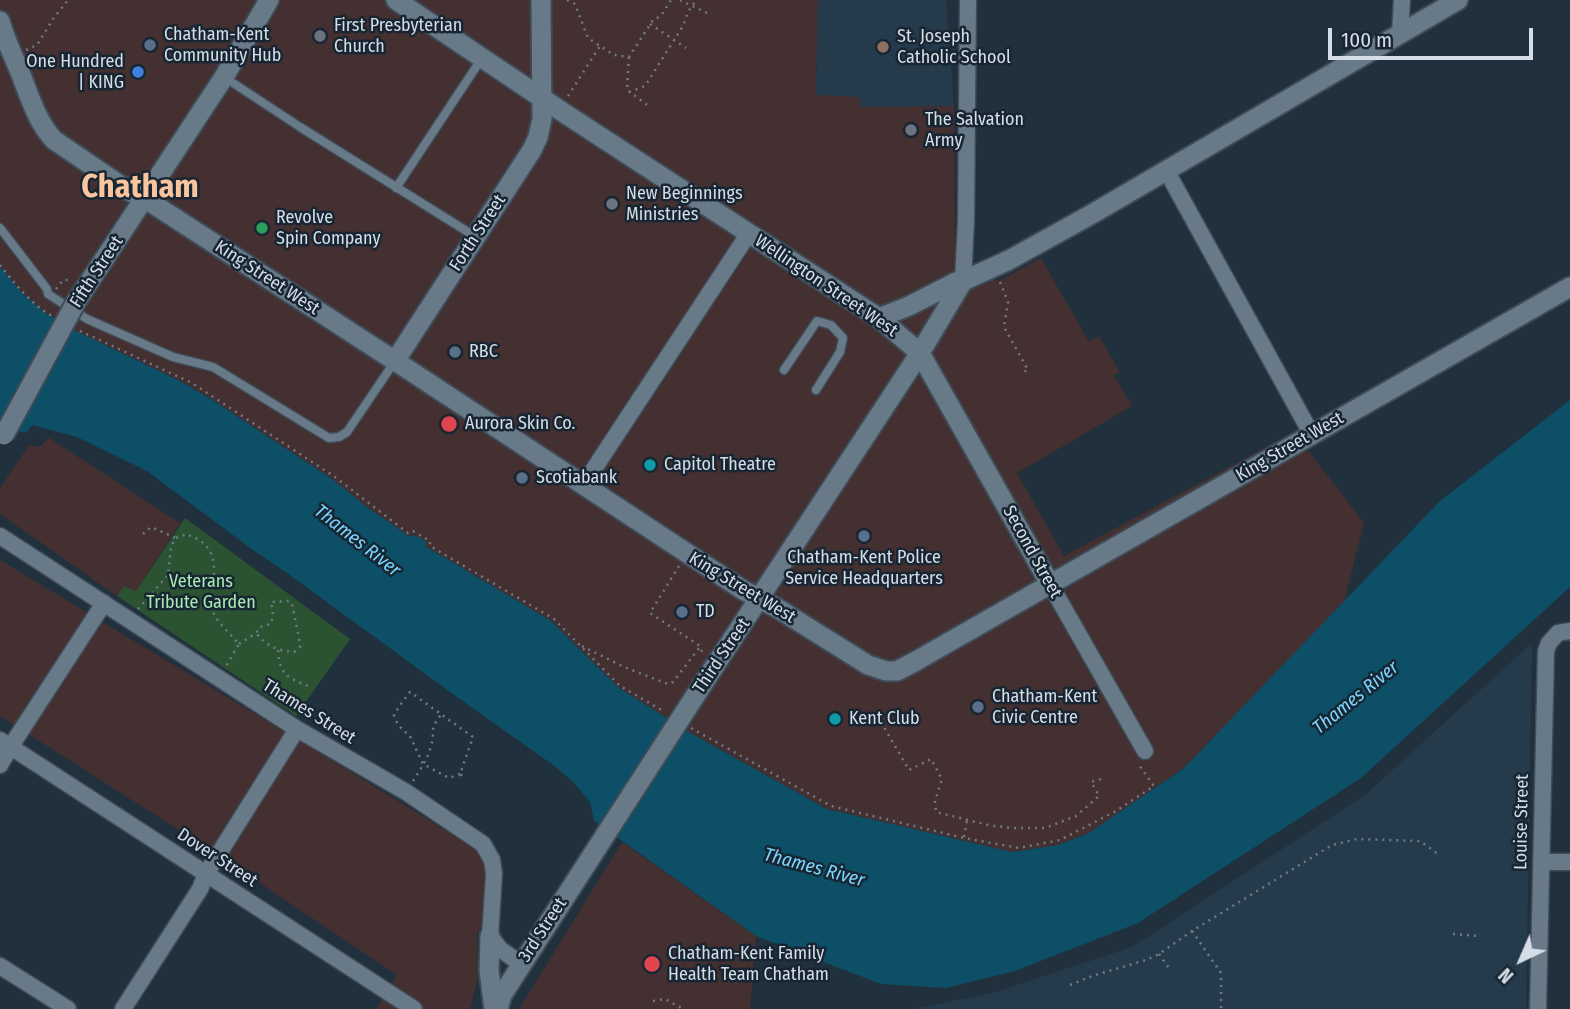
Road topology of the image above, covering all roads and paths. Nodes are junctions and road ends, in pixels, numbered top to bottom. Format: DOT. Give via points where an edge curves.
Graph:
graph roads {
  1 [pos="68,0"];
  2 [pos="269,0"];
  3 [pos="396,0"];
  4 [pos="541,0"];
  5 [pos="567,0"];
  6 [pos="671,0"];
  7 [pos="680,0"];
  8 [pos="696,0"];
  9 [pos="968,0"];
  10 [pos="1402,0"];
  11 [pos="1458,0"];
  12 [pos="416,6"];
  13 [pos="692,6"];
  14 [pos="708,13"];
  15 [pos="650,24"];
  16 [pos="1,31"];
  17 [pos="1400,33"];
  18 [pos="674,40"];
  19 [pos="600,46"];
  20 [pos="686,48"];
  21 [pos="13,55"];
  22 [pos="629,57"];
  23 [pos="482,58"];
  24 [pos="224,77"];
  25 [pos="629,92"];
  26 [pos="568,96"];
  27 [pos="541,98"];
  28 [pos="650,107"];
  29 [pos="1166,170"];
  30 [pos="396,188"];
  31 [pos="145,198"];
  32 [pos="0,228"];
  33 [pos="750,233"];
  34 [pos="476,237"];
  35 [pos="0,265"];
  36 [pos="999,279"];
  37 [pos="963,281"];
  38 [pos="1570,287"];
  39 [pos="56,318"];
  40 [pos="879,318"];
  41 [pos="79,331"];
  42 [pos="920,353"];
  43 [pos="395,361"];
  44 [pos="784,370"];
  45 [pos="1020,374"];
  46 [pos="816,390"];
  47 [pos="1312,435"];
  48 [pos="2,438"];
  49 [pos="584,484"];
  50 [pos="143,534"];
  51 [pos="0,536"];
  52 [pos="176,538"];
  53 [pos="679,566"];
  54 [pos="1050,584"];
  55 [pos="760,599"];
  56 [pos="104,603"];
  57 [pos="129,620"];
  58 [pos="1570,631"];
  59 [pos="256,633"];
  60 [pos="239,644"];
  61 [pos="578,644"];
  62 [pos="700,647"];
  63 [pos="278,650"];
  64 [pos="703,653"];
  65 [pos="219,678"];
  66 [pos="310,687"];
  67 [pos="666,713"];
  68 [pos="441,715"];
  69 [pos="881,722"];
  70 [pos="689,727"];
  71 [pos="297,729"];
  72 [pos="5,743"];
  73 [pos="1145,751"];
  74 [pos="423,764"];
  75 [pos="0,765"];
  76 [pos="460,774"];
  77 [pos="464,778"];
  78 [pos="1101,779"];
  79 [pos="406,792"];
  80 [pos="967,820"];
  81 [pos="964,838"];
  82 [pos="593,854"];
  83 [pos="1438,854"];
  84 [pos="1541,862"];
  85 [pos="1570,862"];
  86 [pos="206,874"];
  87 [pos="1192,931"];
  88 [pos="1453,934"];
  89 [pos="490,936"];
  90 [pos="1478,936"];
  91 [pos="1159,954"];
  92 [pos="521,964"];
  93 [pos="0,966"];
  94 [pos="1171,971"];
  95 [pos="1070,985"];
  96 [pos="653,1001"];
  97 [pos="68,1009"];
  98 [pos="123,1009"];
  99 [pos="414,1009"];
  100 [pos="496,1009"];
  101 [pos="682,1009"];
  102 [pos="1221,1009"];
  103 [pos="1538,1009"];
  1 -- 21 [label="path" via="37,45"];
  2 -- 24 [label="street, Fifth Street"];
  3 -- 12 [label="street, Wellington Street West"];
  4 -- 27 [label="street, Forth Street"];
  5 -- 19 [label="path" via="575,4 588,38"];
  6 -- 15 [label="path" via="662,16"];
  7 -- 13 [label="path"];
  8 -- 13 [label="path"];
  9 -- 37 [label="street"];
  10 -- 17 [label="street"];
  11 -- 17 [label="street"];
  12 -- 23 [label="street, Wellington Street West"];
  13 -- 14 [label="path"];
  13 -- 18 [label="path"];
  15 -- 18 [label="path"];
  15 -- 22 [label="path"];
  16 -- 21 [label="street, King Street West"];
  17 -- 29 [label="street"];
  18 -- 20 [label="path"];
  18 -- 25 [label="path" via="645,86"];
  19 -- 22 [label="path"];
  19 -- 26 [label="path"];
  21 -- 31 [label="street, King Street West" via="54,141"];
  22 -- 25 [label="path"];
  23 -- 27 [label="street, Wellington Street West"];
  23 -- 30 [label="lane"];
  24 -- 30 [label="lane"];
  24 -- 31 [label="street, Fifth Street"];
  25 -- 28 [label="path"];
  27 -- 33 [label="street, Wellington Street West"];
  27 -- 34 [label="street, Forth Street" via="542,119 532,150"];
  29 -- 37 [label="street" via="1009,260"];
  29 -- 47 [label="street"];
  30 -- 34 [label="lane"];
  31 -- 43 [label="street, King Street West"];
  31 -- 48 [label="street, Fifth Street, bridge" via="76,302"];
  32 -- 43 [label="lane" via="48,294 77,313 173,358 213,367 329,438 346,432"];
  33 -- 40 [label="street, Wellington Street West"];
  33 -- 49 [label="street"];
  34 -- 43 [label="street, Forth Street"];
  35 -- 39 [label="path" via="27,296"];
  36 -- 45 [label="path" via="1008,302 1004,327 1028,370"];
  37 -- 40 [label="street"];
  37 -- 42 [label="street"];
  38 -- 47 [label="street, King Street West"];
  40 -- 42 [label="street, Wellington Street West"];
  41 -- 61 [label="path" via="192,383 335,477 408,533 422,536 430,546 554,619"];
  42 -- 54 [label="street, Second Street"];
  42 -- 55 [label="street, Third Street"];
  43 -- 49 [label="street, King Street West"];
  44 -- 46 [label="lane" via="817,321 831,326 843,338 840,352"];
  47 -- 54 [label="street, King Street West"];
  49 -- 55 [label="street, King Street West"];
  50 -- 52 [label="path" via="151,527"];
  51 -- 56 [label="street, Thames Street"];
  52 -- 57 [label="path" via="168,575"];
  52 -- 60 [label="path" via="187,534 204,543 215,570 208,603"];
  53 -- 62 [label="path" via="650,613"];
  54 -- 55 [label="street, King Street West" via="897,671 868,665"];
  54 -- 73 [label="street, Second Street"];
  55 -- 82 [label="street, Third Street, bridge"];
  56 -- 57 [label="street, Thames Street"];
  56 -- 72 [label="street"];
  57 -- 65 [label="street, Thames Street"];
  58 -- 84 [label="street, Louise Street" via="1558,633 1546,651"];
  59 -- 60 [label="path"];
  59 -- 63 [label="path"];
  59 -- 63 [label="path" via="271,624 271,602 289,601 300,647 294,652"];
  60 -- 65 [label="path"];
  61 -- 62 [label="path" via="668,684"];
  61 -- 67 [label="path" via="620,686"];
  62 -- 64 [label="path"];
  63 -- 66 [label="path" via="285,676"];
  65 -- 71 [label="street, Thames Street"];
  68 -- 74 [label="path" via="432,726 432,744"];
  68 -- 74 [label="path" via="410,692 394,715"];
  68 -- 76 [label="path" via="473,737"];
  69 -- 80 [label="path" via="909,770 931,759 942,779 936,812"];
  70 -- 81 [label="path" via="831,806"];
  71 -- 79 [label="street, Thames Street"];
  71 -- 86 [label="street"];
  72 -- 75 [label="street"];
  72 -- 86 [label="street, Dover Street"];
  73 -- 81 [label="path" via="1138,762 1154,786 1060,840 1019,848"];
  74 -- 76 [label="path" via="449,778"];
  74 -- 79 [label="path"];
  76 -- 77 [label="path"];
  78 -- 80 [label="path" via="1091,782 1099,796 1076,816 1045,828"];
  79 -- 89 [label="street, Thames Street" via="483,844 494,874"];
  80 -- 81 [label="path"];
  82 -- 92 [label="street, 3rd Street"];
  83 -- 87 [label="path" via="1420,841 1357,839 1332,845"];
  84 -- 85 [label="street"];
  84 -- 103 [label="street, Louise Street"];
  86 -- 98 [label="street"];
  86 -- 99 [label="street, Dover Street"];
  87 -- 91 [label="path"];
  87 -- 102 [label="path" via="1221,973"];
  88 -- 90 [label="path"];
  89 -- 92 [label="street"];
  89 -- 100 [label="street" via="489,971"];
  91 -- 94 [label="path"];
  91 -- 95 [label="path"];
  92 -- 100 [label="street, 3rd Street"];
  93 -- 97 [label="street"];
  96 -- 101 [label="path" via="665,999"];
}
